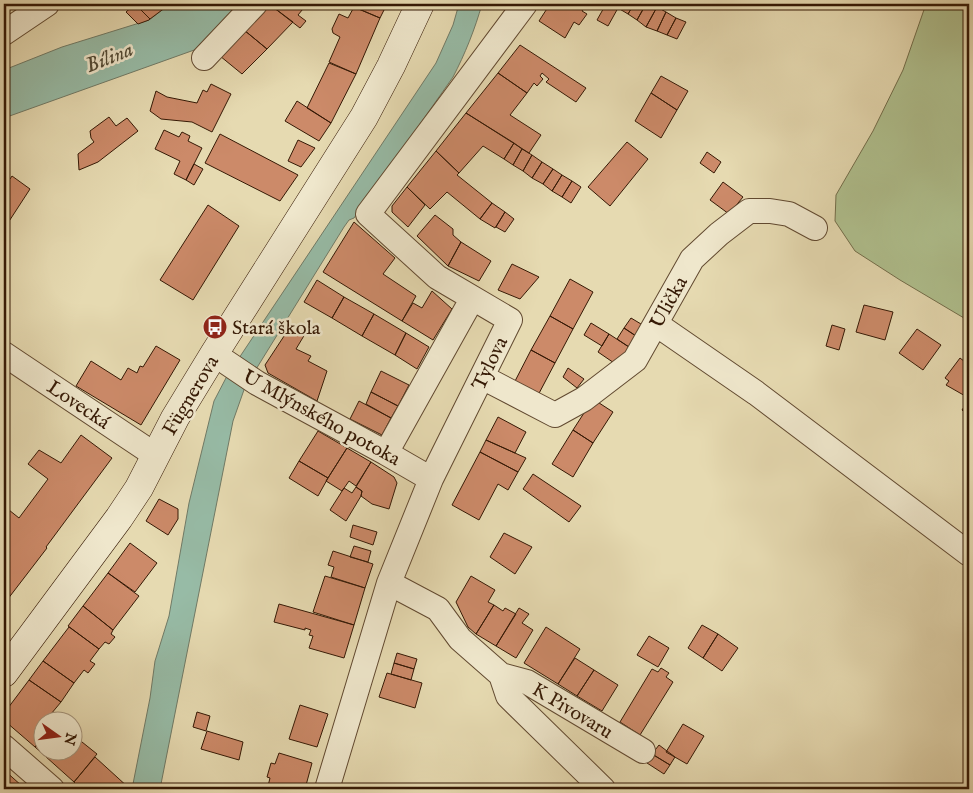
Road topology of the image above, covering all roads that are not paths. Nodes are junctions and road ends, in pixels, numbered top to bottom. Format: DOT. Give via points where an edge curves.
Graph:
graph roads {
  1 [pos="48,4"];
  2 [pos="256,4"];
  3 [pos="420,4"];
  4 [pos="525,4"];
  5 [pos="4,33"];
  6 [pos="204,58"];
  7 [pos="815,228"];
  8 [pos="472,298"];
  9 [pos="656,324"];
  10 [pos="4,354"];
  11 [pos="222,359"];
  12 [pos="482,377"];
  13 [pos="386,453"];
  14 [pos="155,455"];
  15 [pos="431,479"];
  16 [pos="969,554"];
  17 [pos="389,583"];
  18 [pos="4,673"];
  19 [pos="501,674"];
  20 [pos="4,747"];
  21 [pos="643,751"];
  22 [pos="52,789"];
  23 [pos="327,789"];
  24 [pos="603,789"];
  1 -- 5 [label="street"];
  2 -- 6 [label="street"];
  3 -- 11 [label="main road, Fügnerova" via="364,117"];
  4 -- 8 [label="street, Tylova" via="368,214 437,277"];
  7 -- 9 [label="street, Ulička" via="789,214 770,210 748,211 692,259"];
  8 -- 12 [label="street, Tylova" via="510,320"];
  8 -- 13 [label="street"];
  9 -- 12 [label="street, Ulička" via="635,360 584,399 555,415"];
  9 -- 16 [label="street" via="756,393"];
  10 -- 14 [label="street, Lovecká"];
  11 -- 13 [label="street, U Mlýnského potoka" via="257,383"];
  11 -- 14 [label="main road, Fügnerova" via="175,418"];
  12 -- 15 [label="street, Tylova"];
  13 -- 15 [label="street, U Mlýnského potoka"];
  14 -- 18 [label="main road, Fügnerova" via="119,518"];
  15 -- 17 [label="street, Tylova"];
  17 -- 19 [label="street, K Pivovaru" via="438,609 460,639"];
  17 -- 23 [label="street, Tylova"];
  19 -- 21 [label="street, K Pivovaru" via="527,682"];
  19 -- 24 [label="street, K Pivovaru" via="508,696"];
  20 -- 22 [label="street"];
}
